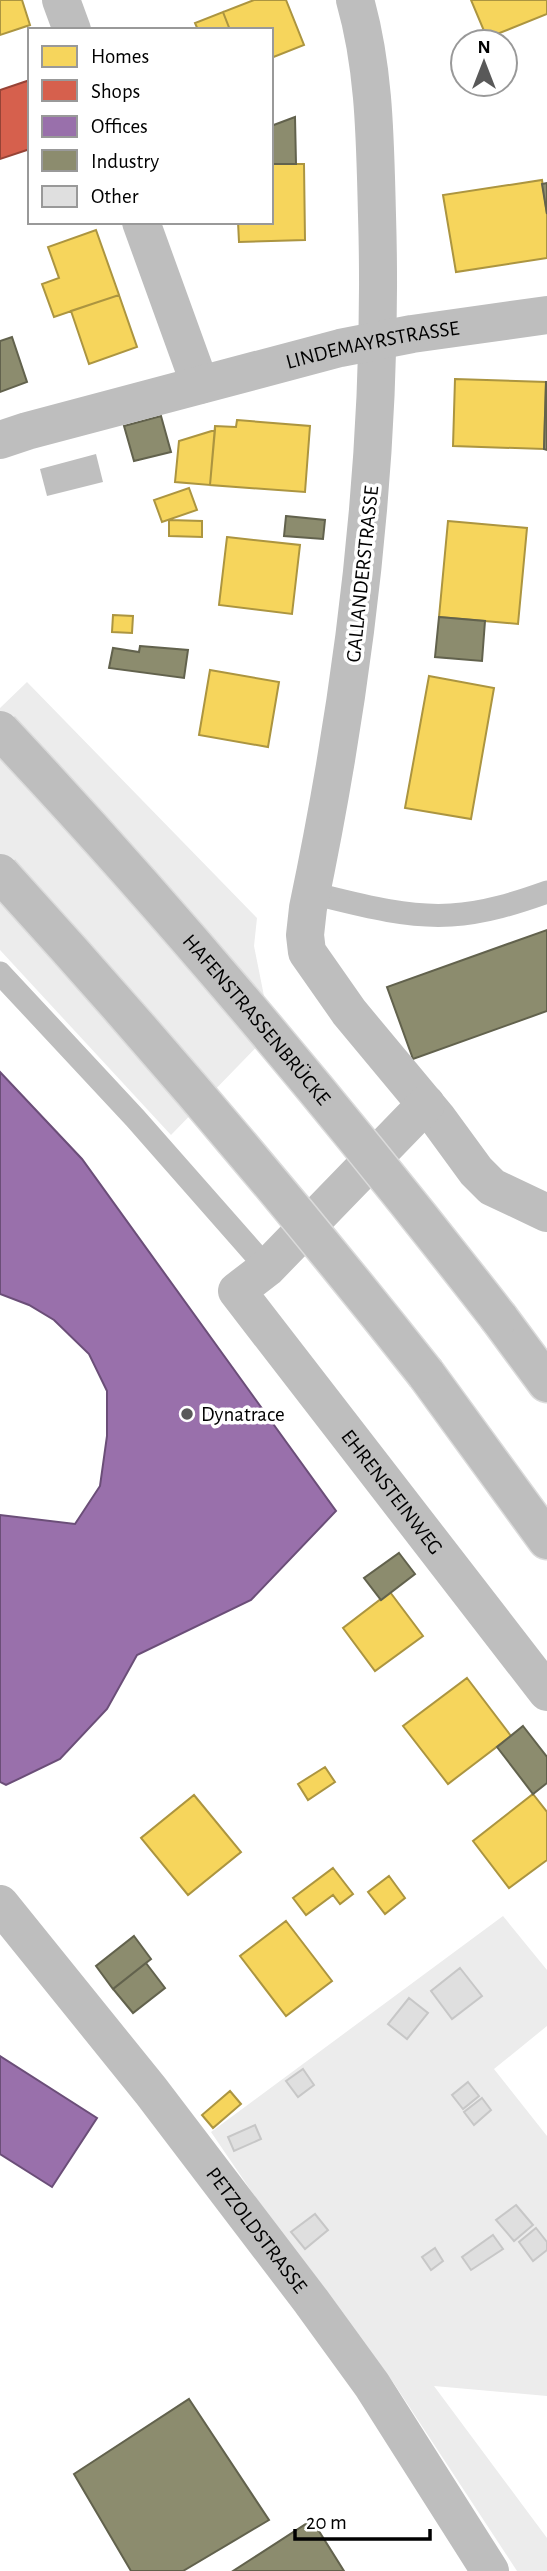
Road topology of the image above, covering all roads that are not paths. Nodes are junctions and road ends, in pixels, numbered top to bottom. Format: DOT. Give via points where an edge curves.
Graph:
graph roads {
  1 [pos="61,0"];
  2 [pos="355,0"];
  3 [pos="71,28"];
  4 [pos="142,224"];
  5 [pos="547,315"];
  6 [pos="379,340"];
  7 [pos="200,385"];
  8 [pos="0,440"];
  9 [pos="0,730"];
  10 [pos="0,873"];
  11 [pos="547,892"];
  12 [pos="311,894"];
  13 [pos="0,973"];
  14 [pos="426,1104"];
  15 [pos="547,1213"];
  16 [pos="267,1268"];
  17 [pos="547,1383"];
  18 [pos="547,1540"];
  19 [pos="547,1692"];
  20 [pos="0,1904"];
  21 [pos="490,2571"];
  1 -- 3 [label="main road"];
  2 -- 6 [label="main road, GALLANDERSTRASSE" via="374,112"];
  4 -- 7 [label="main road"];
  5 -- 6 [label="main road, LINDEMAYRSTRASSE"];
  6 -- 7 [label="main road, LINDEMAYRSTRASSE"];
  6 -- 12 [label="main road, GALLANDERSTRASSE" via="374,459 349,686"];
  7 -- 8 [label="main road, LINDEMAYRSTRASSE"];
  9 -- 17 [label="main road, HAFENSTRASSENBRÜCKE, bridge" via="150,894 377,1161"];
  10 -- 18 [label="main road, bridge" via="229,1131 426,1374"];
  11 -- 12 [label="lane" via="498,908 450,915 394,911"];
  12 -- 14 [label="main road, GALLANDERSTRASSE" via="307,952 349,1012"];
  13 -- 16 [label="lane"];
  14 -- 15 [label="main road, GALLANDERSTRASSE" via="492,1187"];
  14 -- 16 [label="main road"];
  16 -- 19 [label="main road, EHRENSTEINWEG" via="237,1291"];
  20 -- 21 [label="main road, PETZOLDSTRASSE" via="151,2091 311,2301 372,2385"];
}
